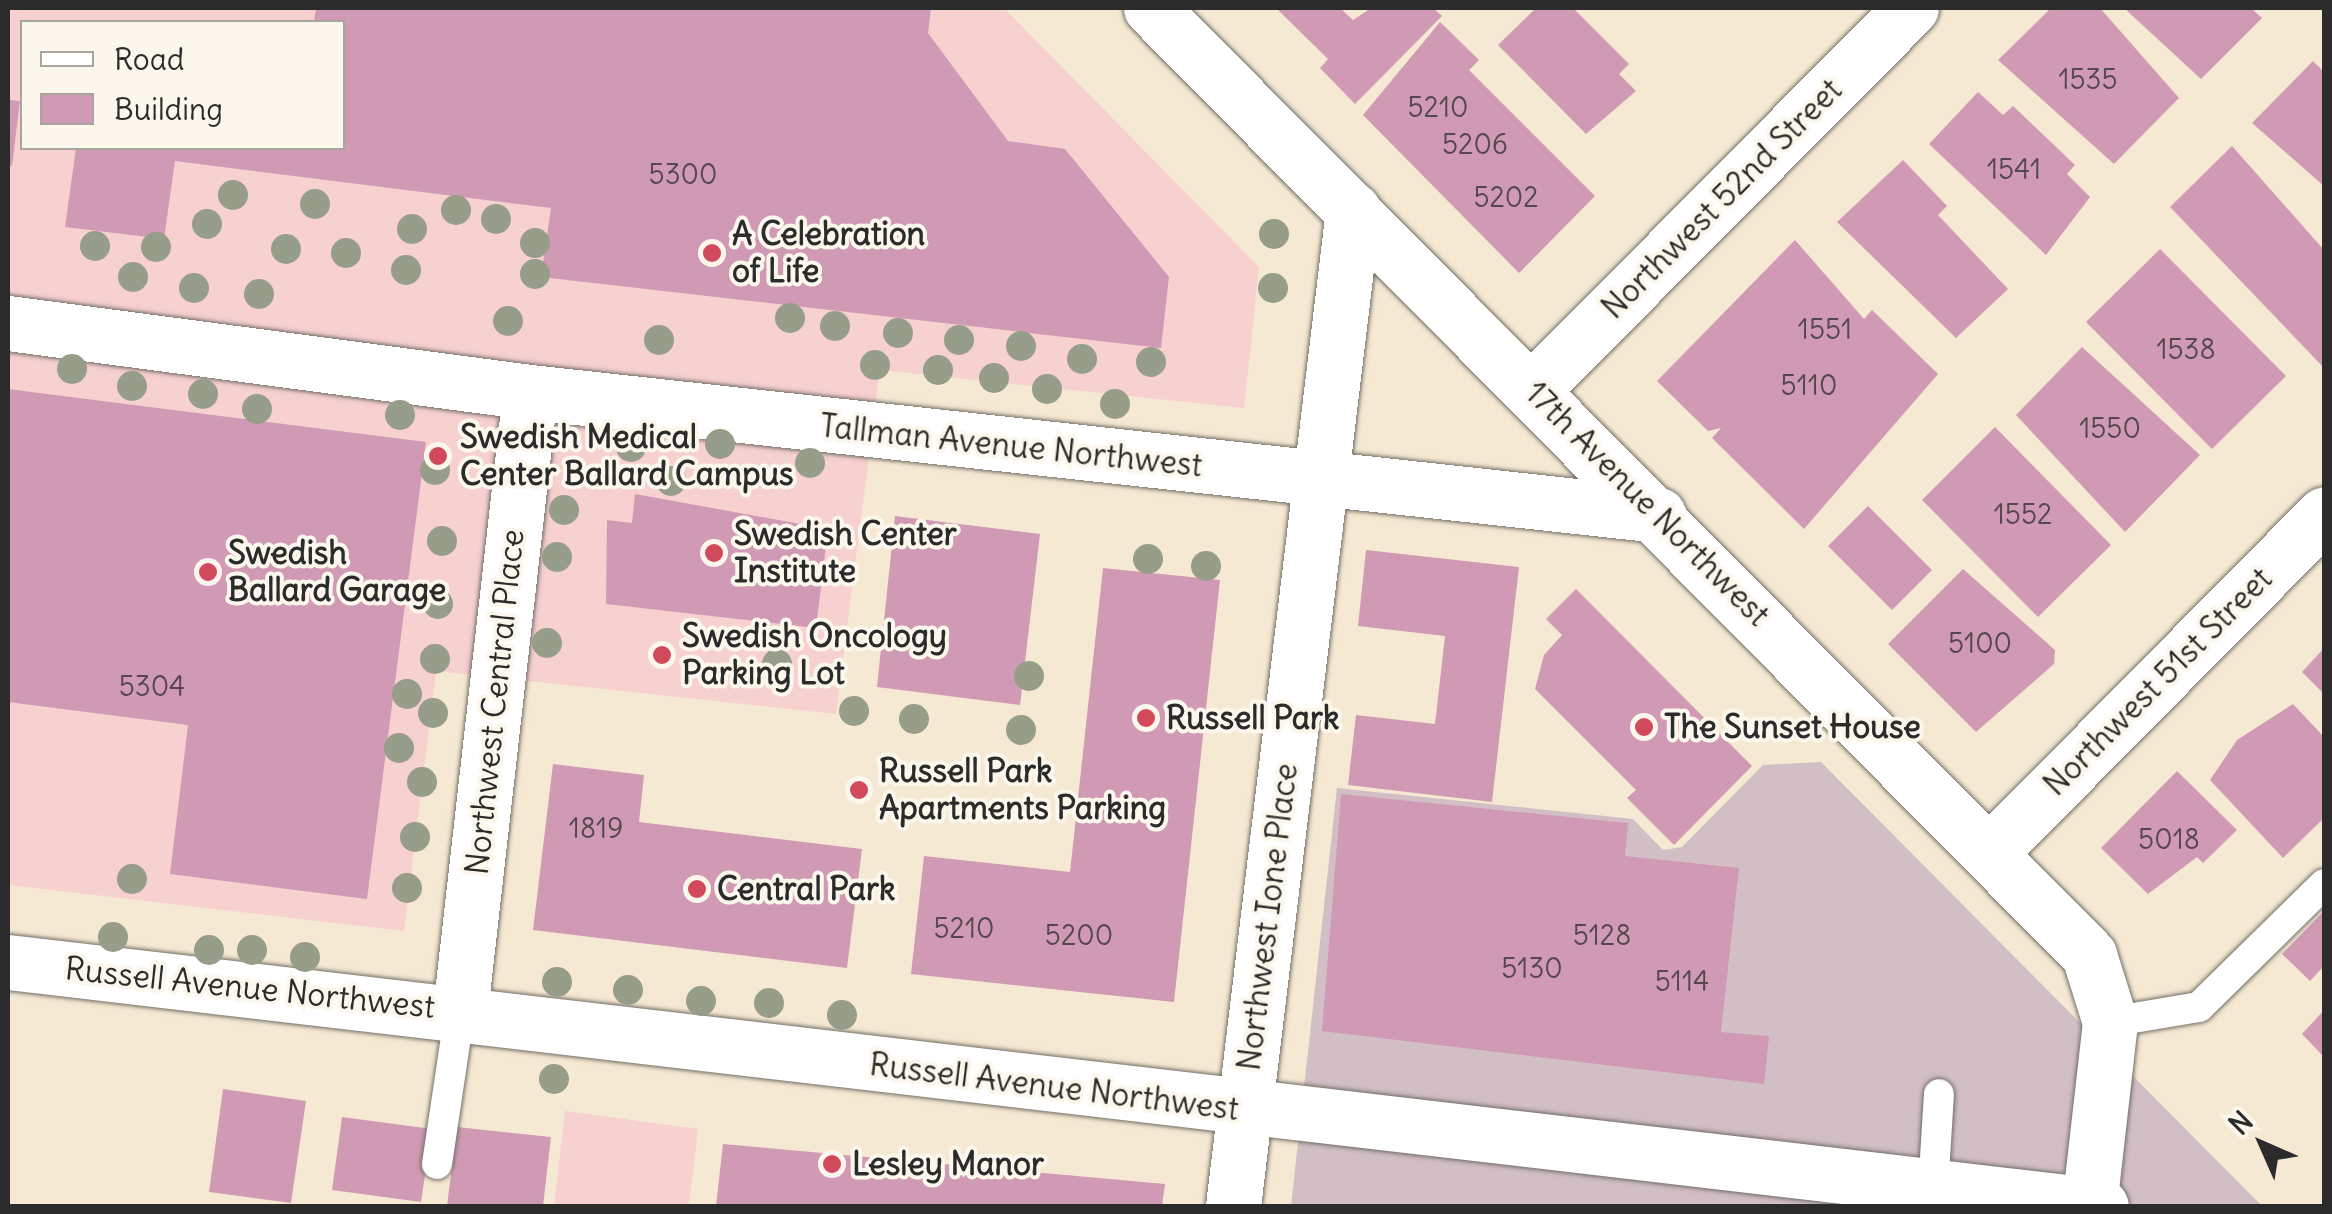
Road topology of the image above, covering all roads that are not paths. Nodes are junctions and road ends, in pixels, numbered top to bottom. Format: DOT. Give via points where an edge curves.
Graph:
graph roads {
  1 [pos="1151,8"];
  2 [pos="1912,8"];
  3 [pos="1353,210"];
  4 [pos="8,323"];
  5 [pos="1532,390"];
  6 [pos="530,392"];
  7 [pos="1320,482"];
  8 [pos="2324,514"];
  9 [pos="1658,516"];
  10 [pos="1992,850"];
  11 [pos="2324,884"];
  12 [pos="8,962"];
  13 [pos="460,1011"];
  14 [pos="2110,1022"];
  15 [pos="1939,1094"];
  16 [pos="1244,1111"];
  17 [pos="437,1164"];
  18 [pos="1934,1188"];
  19 [pos="1233,1206"];
  20 [pos="2093,1206"];
  1 -- 3 [label="street, 17th Avenue Northwest"];
  2 -- 5 [label="street, Northwest 52nd Street"];
  3 -- 5 [label="street, 17th Avenue Northwest"];
  3 -- 7 [label="street, Northwest Ione Place"];
  4 -- 6 [label="street, Tallman Avenue Northwest"];
  5 -- 9 [label="street, 17th Avenue Northwest"];
  6 -- 7 [label="street, Tallman Avenue Northwest"];
  6 -- 13 [label="street, Northwest Central Place"];
  7 -- 9 [label="street, Tallman Avenue Northwest"];
  7 -- 16 [label="street, Northwest Ione Place"];
  8 -- 10 [label="street, Northwest 51st Street"];
  9 -- 10 [label="street, 17th Avenue Northwest"];
  10 -- 14 [label="street, 17th Avenue Northwest" via="2089,955"];
  11 -- 14 [label="lane" via="2199,1007"];
  12 -- 13 [label="street, Russell Avenue Northwest"];
  13 -- 16 [label="street, Russell Avenue Northwest"];
  13 -- 17 [label="lane"];
  14 -- 20 [label="street"];
  15 -- 18 [label="lane"];
  16 -- 18 [label="street, Russell Avenue Northwest"];
  16 -- 19 [label="street, Northwest Ione Place"];
  18 -- 20 [label="street, Russell Avenue Northwest"];
}
